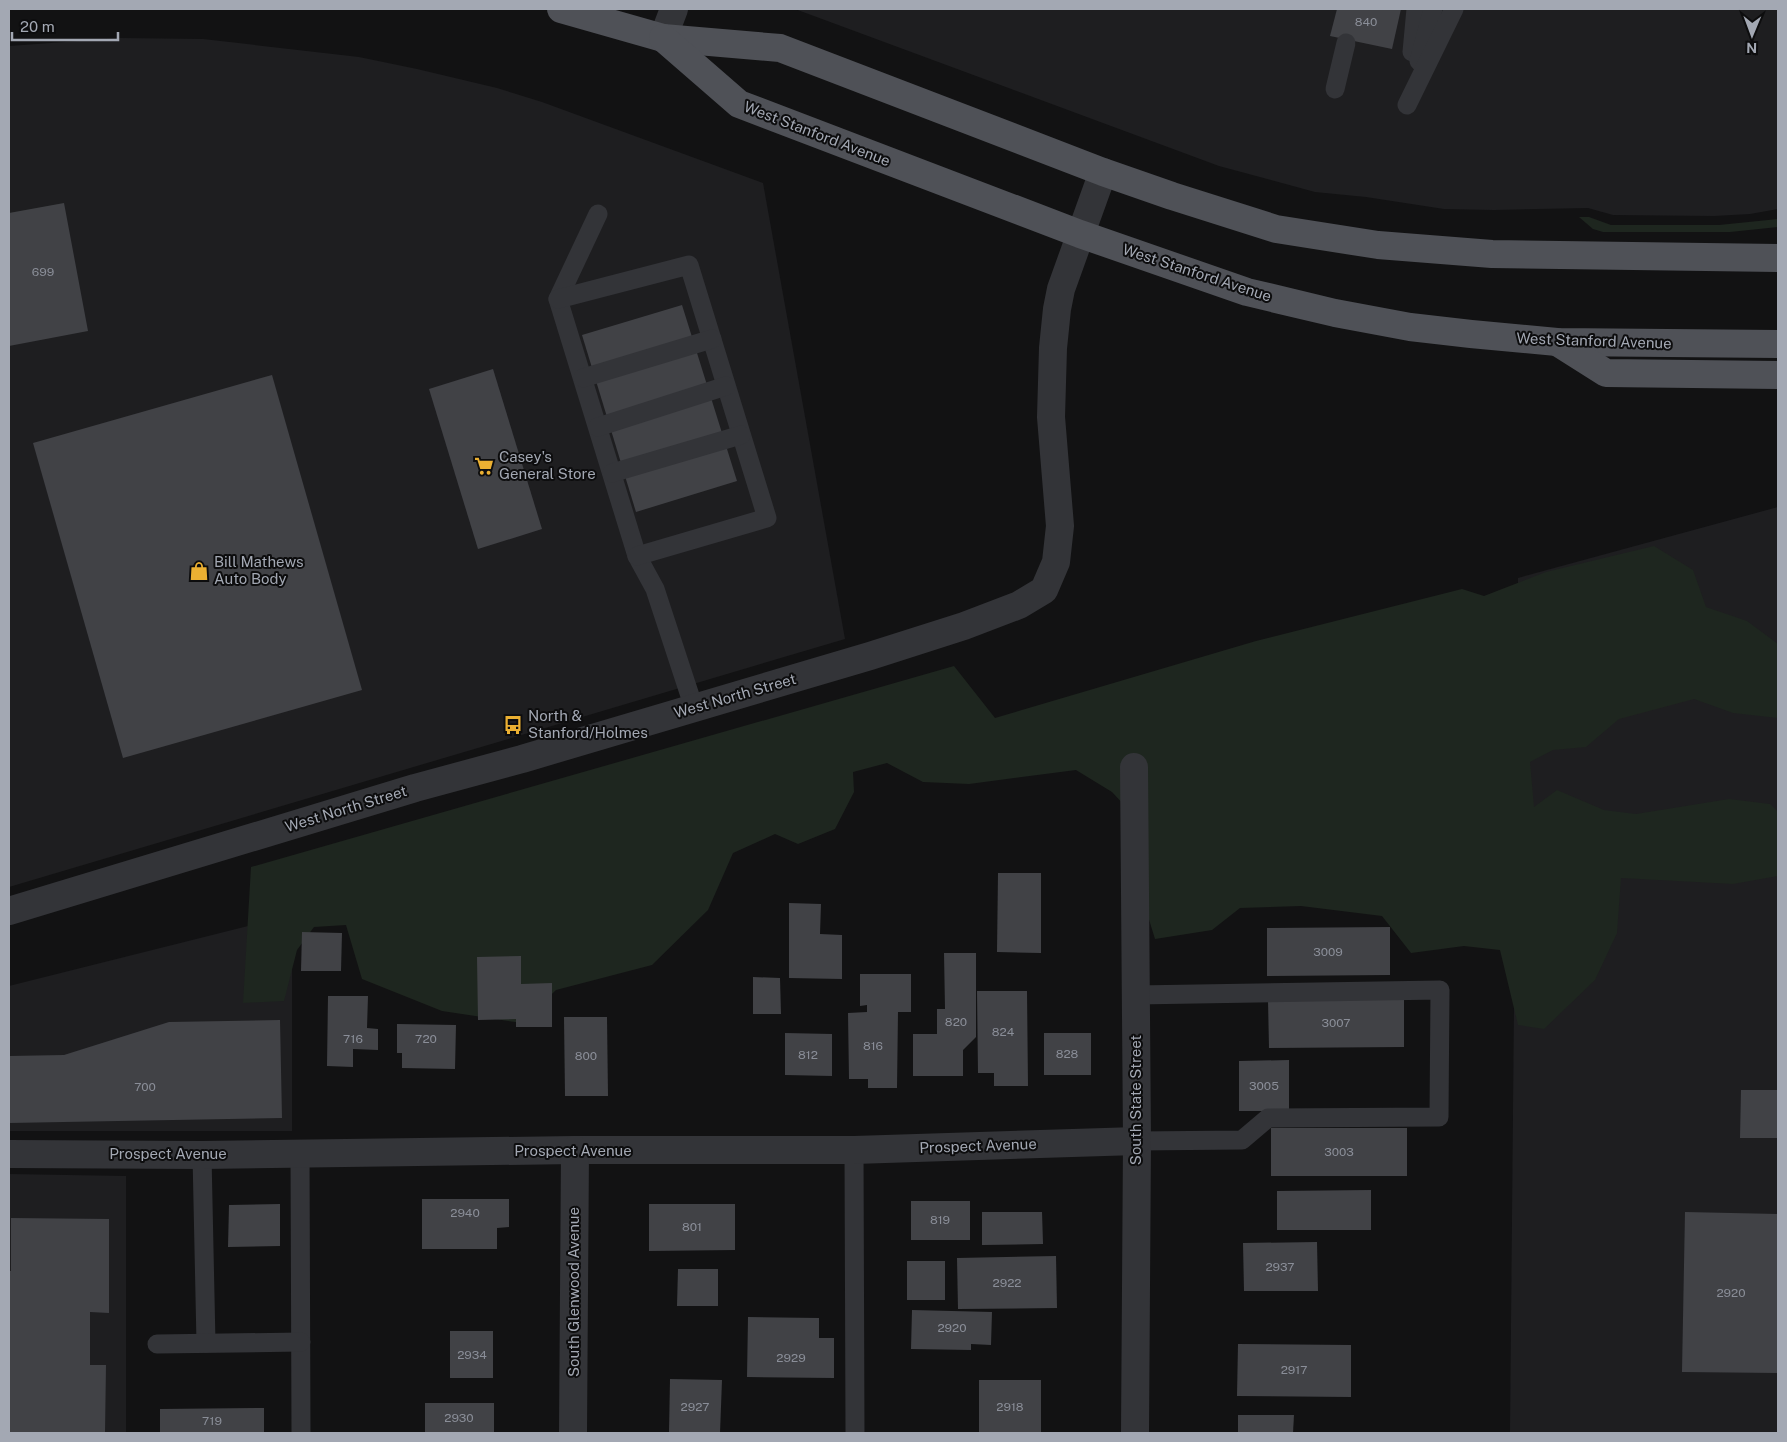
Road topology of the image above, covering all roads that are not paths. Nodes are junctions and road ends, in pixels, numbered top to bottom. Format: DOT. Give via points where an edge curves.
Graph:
graph roads {
  1 [pos="561,9"];
  2 [pos="674,9"];
  3 [pos="1416,9"];
  4 [pos="1433,9"];
  5 [pos="1454,9"];
  6 [pos="663,38"];
  7 [pos="1346,42"];
  8 [pos="1335,88"];
  9 [pos="1407,105"];
  10 [pos="1103,172"];
  11 [pos="598,214"];
  12 [pos="1080,234"];
  13 [pos="1778,258"];
  14 [pos="558,299"];
  15 [pos="712,339"];
  16 [pos="1557,342"];
  17 [pos="1778,344"];
  18 [pos="1778,375"];
  19 [pos="582,378"];
  20 [pos="726,386"];
  21 [pos="598,427"];
  22 [pos="742,435"];
  23 [pos="612,473"];
  24 [pos="637,556"];
  25 [pos="694,708"];
  26 [pos="1134,767"];
  27 [pos="9,911"];
  28 [pos="1136,995"];
  29 [pos="1137,1141"];
  30 [pos="574,1150"];
  31 [pos="854,1150"];
  32 [pos="300,1153"];
  33 [pos="9,1154"];
  34 [pos="202,1155"];
  35 [pos="301,1342"];
  36 [pos="206,1343"];
  37 [pos="157,1344"];
  38 [pos="300,1433"];
  39 [pos="573,1433"];
  40 [pos="855,1433"];
  41 [pos="1135,1433"];
  1 -- 6 [label="main road, West Stanford Avenue"];
  2 -- 6 [label="street"];
  3 -- 9 [label="lane"];
  4 -- 9 [label="lane"];
  5 -- 9 [label="lane"];
  6 -- 10 [label="main road, West Stanford Avenue" via="780,48"];
  6 -- 12 [label="main road, West Stanford Avenue" via="738,104"];
  7 -- 8 [label="lane"];
  10 -- 12 [label="street, West North Street"];
  10 -- 13 [label="main road, West Stanford Avenue" via="1276,229 1378,245 1492,254"];
  11 -- 14 [label="lane"];
  12 -- 16 [label="main road, West Stanford Avenue" via="1247,292 1335,313 1410,327"];
  12 -- 25 [label="street, West North Street" via="1061,289 1055,328 1051,417 1060,526 1056,562 1044,590 1020,605 964,626"];
  14 -- 15 [label="lane" via="689,265"];
  14 -- 19 [label="lane"];
  15 -- 19 [label="lane"];
  15 -- 20 [label="lane"];
  16 -- 17 [label="main road, West Stanford Avenue"];
  16 -- 18 [label="main road" via="1606,373"];
  19 -- 21 [label="lane"];
  20 -- 21 [label="lane"];
  20 -- 22 [label="lane"];
  21 -- 23 [label="lane"];
  22 -- 23 [label="lane"];
  22 -- 24 [label="lane" via="767,518"];
  23 -- 24 [label="lane"];
  24 -- 25 [label="lane" via="655,589"];
  25 -- 27 [label="street, West North Street" via="414,788"];
  26 -- 28 [label="street, South State Street"];
  28 -- 29 [label="street, South State Street"];
  28 -- 29 [label="lane" via="1440,990 1439,1117 1268,1118 1242,1140"];
  29 -- 31 [label="street, Prospect Avenue"];
  29 -- 41 [label="street, South State Street"];
  30 -- 31 [label="street, Prospect Avenue"];
  30 -- 32 [label="street, Prospect Avenue"];
  30 -- 39 [label="street, South Glenwood Avenue"];
  31 -- 40 [label="lane"];
  32 -- 34 [label="street, Prospect Avenue"];
  32 -- 35 [label="lane"];
  33 -- 34 [label="street, Prospect Avenue"];
  34 -- 36 [label="lane"];
  35 -- 36 [label="lane"];
  35 -- 38 [label="lane"];
  36 -- 37 [label="lane"];
}
